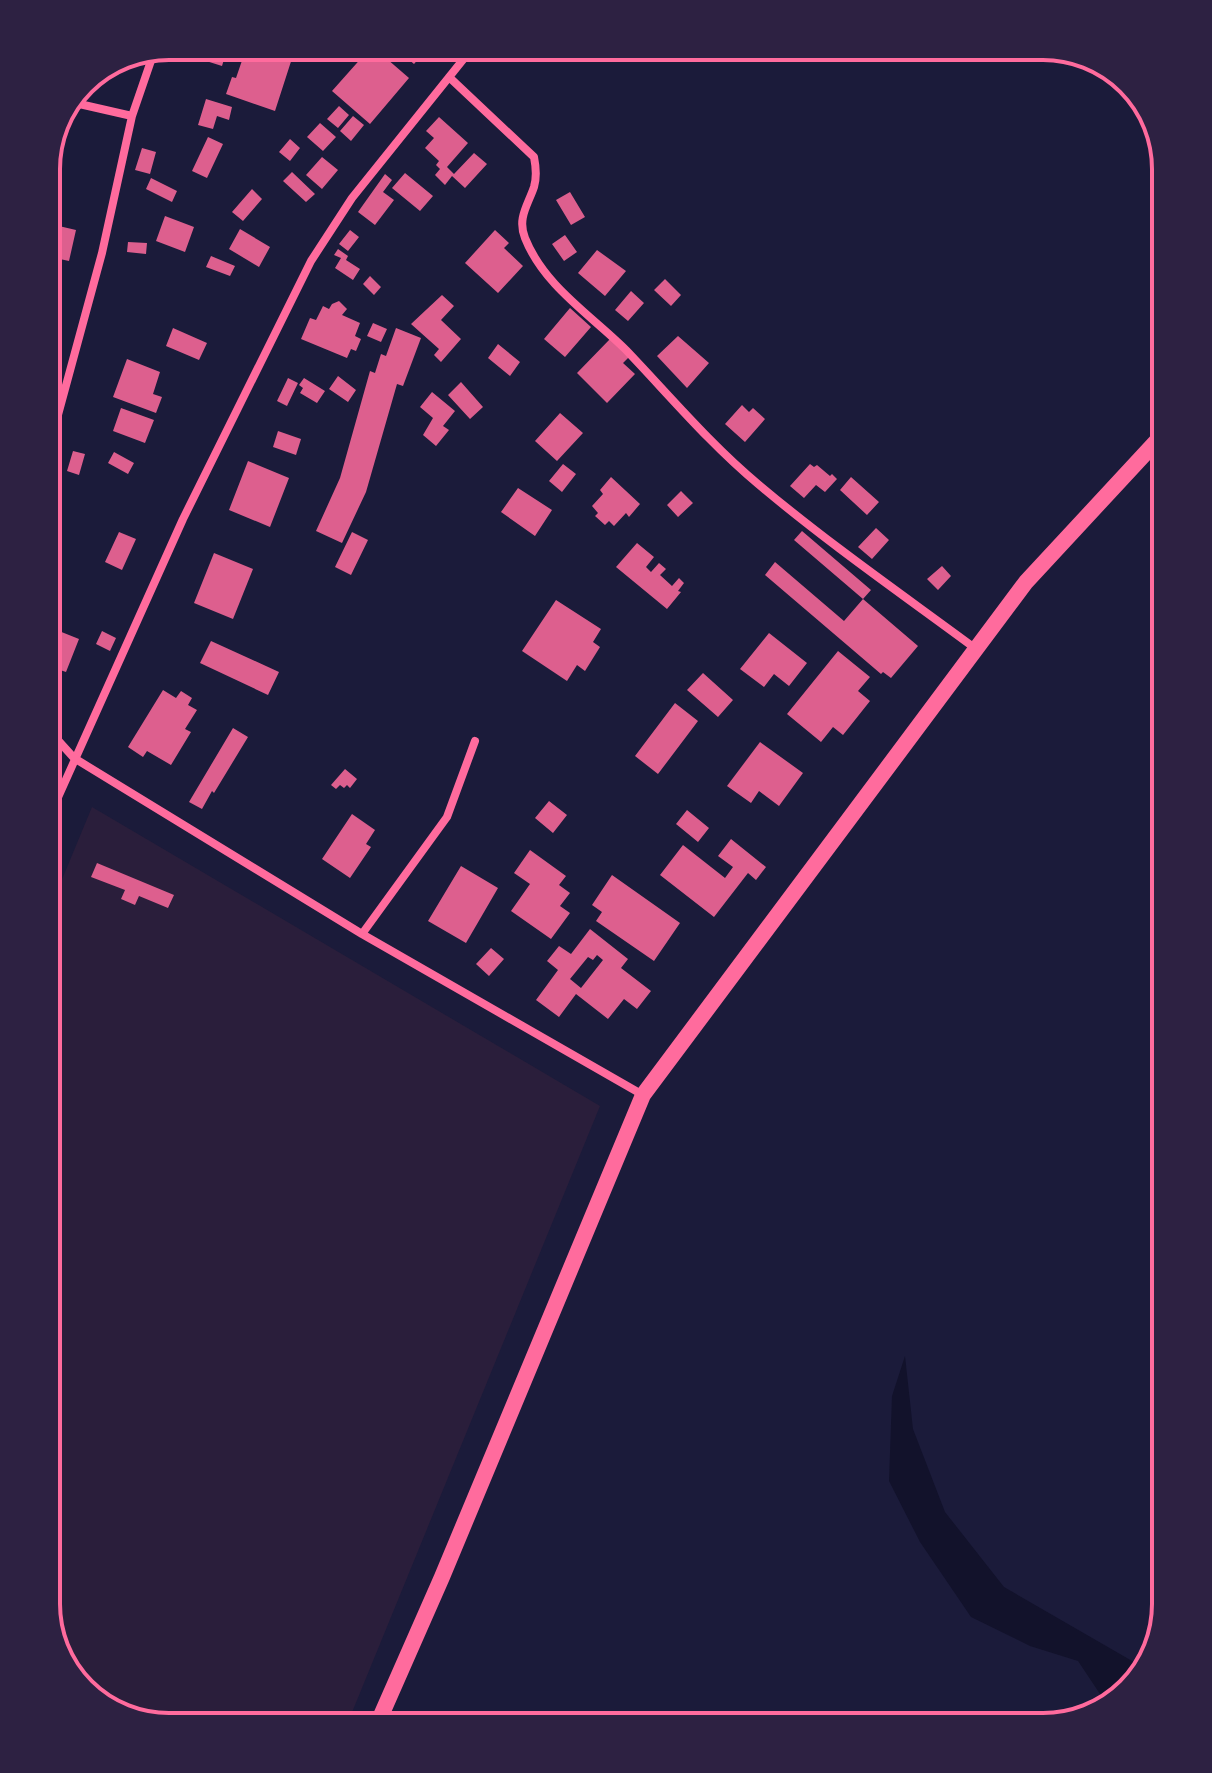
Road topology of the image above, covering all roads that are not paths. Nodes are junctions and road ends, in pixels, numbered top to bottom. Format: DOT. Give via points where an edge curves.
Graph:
graph roads {
  1 [pos="463,60"];
  2 [pos="151,62"];
  3 [pos="449,77"];
  4 [pos="82,105"];
  5 [pos="132,116"];
  6 [pos="60,408"];
  7 [pos="1152,446"];
  8 [pos="976,649"];
  9 [pos="475,741"];
  10 [pos="60,742"];
  11 [pos="74,758"];
  12 [pos="60,791"];
  13 [pos="362,934"];
  14 [pos="643,1095"];
  15 [pos="382,1713"];
  1 -- 3 [label="street"];
  2 -- 5 [label="street"];
  3 -- 8 [label="street" via="534,157 534,185 521,214 524,236 561,291 756,483"];
  3 -- 11 [label="street" via="352,198 311,261 183,519"];
  4 -- 5 [label="street"];
  5 -- 6 [label="street"];
  7 -- 8 [label="main road" via="1026,582"];
  8 -- 14 [label="main road"];
  9 -- 13 [label="street" via="447,817"];
  10 -- 11 [label="street"];
  11 -- 12 [label="street"];
  11 -- 13 [label="street"];
  13 -- 14 [label="street"];
  14 -- 15 [label="main road"];
}
